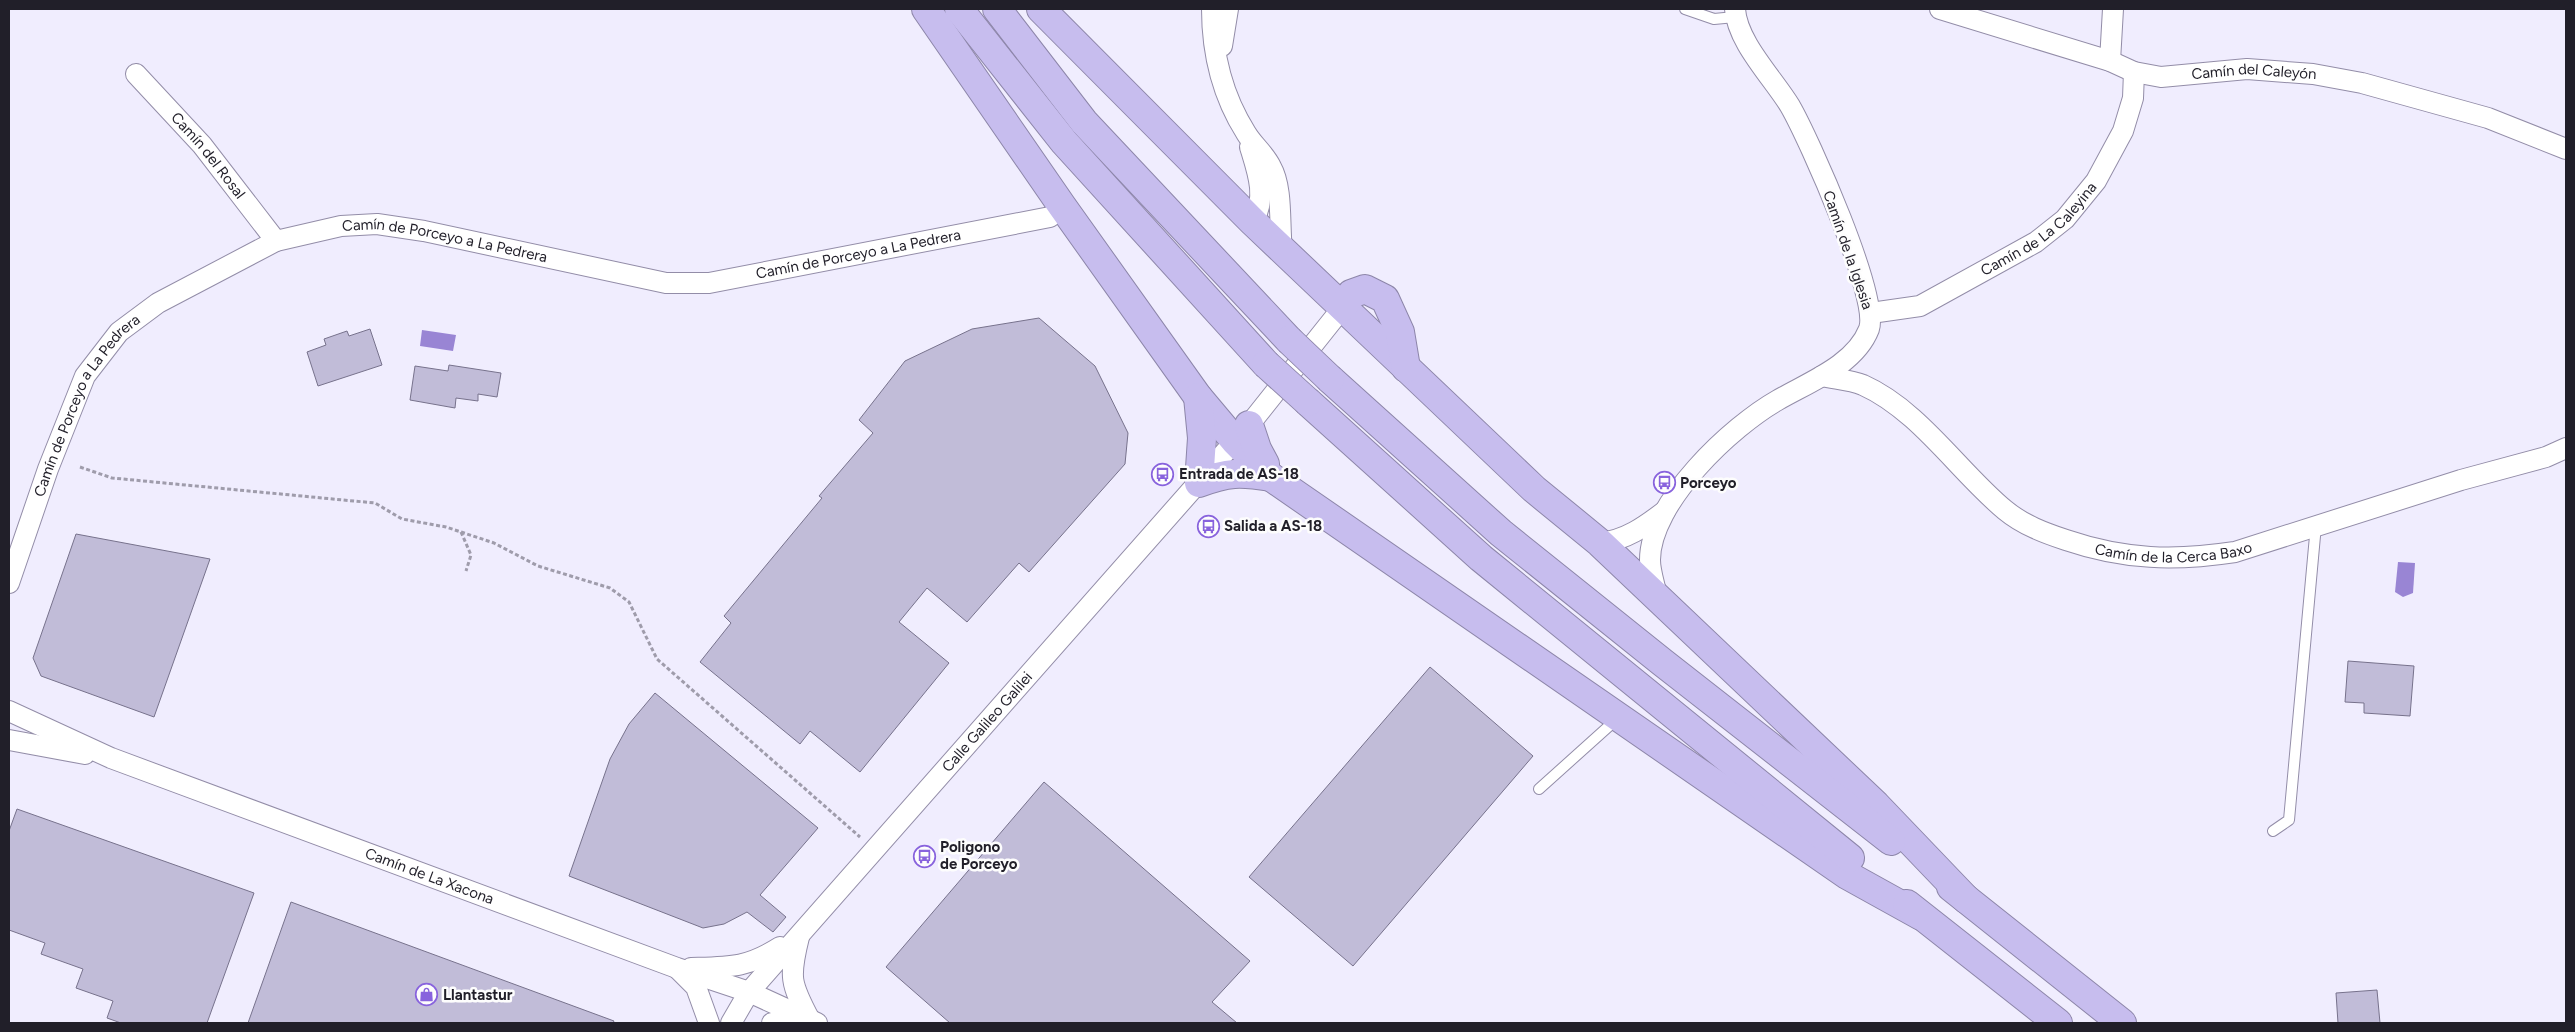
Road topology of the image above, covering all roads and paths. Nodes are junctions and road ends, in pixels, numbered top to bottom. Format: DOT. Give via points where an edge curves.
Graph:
graph roads {
  1 [pos="926,9"];
  2 [pos="959,9"];
  3 [pos="997,9"];
  4 [pos="1041,9"];
  5 [pos="1212,9"];
  6 [pos="1228,9"];
  7 [pos="1685,9"];
  8 [pos="1940,9"];
  9 [pos="2113,9"];
  10 [pos="1735,13"];
  11 [pos="2110,61"];
  12 [pos="1218,70"];
  13 [pos="2134,72"];
  14 [pos="136,74"];
  15 [pos="1246,133"];
  16 [pos="2566,149"];
  17 [pos="1062,206"];
  18 [pos="1253,222"];
  19 [pos="276,241"];
  20 [pos="1282,250"];
  21 [pos="1343,307"];
  22 [pos="1871,313"];
  23 [pos="1822,376"];
  24 [pos="1198,397"];
  25 [pos="1242,433"];
  26 [pos="2566,448"];
  27 [pos="80,467"];
  28 [pos="1272,477"];
  29 [pos="1199,483"];
  30 [pos="1667,510"];
  31 [pos="2316,525"];
  32 [pos="461,532"];
  33 [pos="1591,544"];
  34 [pos="1650,560"];
  35 [pos="1623,565"];
  36 [pos="466,571"];
  37 [pos="9,583"];
  38 [pos="1657,597"];
  39 [pos="9,711"];
  40 [pos="1619,717"];
  41 [pos="9,740"];
  42 [pos="111,758"];
  43 [pos="1539,789"];
  44 [pos="2273,831"];
  45 [pos="860,838"];
  46 [pos="1966,899"];
  47 [pos="1921,916"];
  48 [pos="800,934"];
  49 [pos="677,968"];
  50 [pos="749,992"];
  51 [pos="813,1022"];
  52 [pos="709,1023"];
  53 [pos="731,1023"];
  54 [pos="772,1023"];
  55 [pos="2058,1023"];
  56 [pos="2122,1023"];
  1 -- 17 [label="highway"];
  2 -- 47 [label="highway, bridge" via="1064,142 1266,364 1481,558"];
  3 -- 46 [label="highway, bridge" via="1084,122 1289,340 1330,379 1501,533"];
  4 -- 18 [label="highway"];
  5 -- 12 [label="street"];
  6 -- 12 [label="street"];
  7 -- 10 [label="lane" via="1714,19"];
  8 -- 11 [label="street, Camín del Caleyón"];
  9 -- 11 [label="street"];
  10 -- 22 [label="street, Camín de la Iglesia" via="1742,34 1790,106 1810,145 1842,224"];
  11 -- 13 [label="street, Camín del Caleyón"];
  12 -- 15 [label="street"];
  13 -- 16 [label="street, Camín del Caleyón" via="2161,76 2247,69 2342,79 2488,118"];
  13 -- 22 [label="street, Camín de La Caleyina" via="2133,98 2123,131 2096,181 2065,219 2036,242 1920,306"];
  14 -- 19 [label="street, Camín del Rosal" via="202,145"];
  15 -- 18 [label="street" via="1261,182 1260,209"];
  15 -- 20 [label="street" via="1271,166 1276,180"];
  17 -- 19 [label="street, Camín de Porceyo a La Pedrera" via="1050,217 709,283 666,282 424,231 376,224 341,226"];
  17 -- 24 [label="highway"];
  18 -- 20 [label="highway"];
  19 -- 37 [label="street, Camín de Porceyo a La Pedrera" via="158,303 119,332 84,376"];
  20 -- 21 [label="highway"];
  21 -- 25 [label="street, Calle Galileo Galilei"];
  21 -- 33 [label="highway" via="1351,294 1364,289 1385,299 1400,332 1406,368 1534,489 1563,527"];
  22 -- 23 [label="street, Camín de la Iglesia" via="1869,329 1856,348"];
  23 -- 30 [label="street, Camín de la Iglesia" via="1747,419 1711,451"];
  23 -- 31 [label="street, Camín de la Cerca Baxo" via="1863,385 1901,409 2006,510 2030,526 2089,548 2148,558 2203,557 2235,552"];
  24 -- 25 [label="highway"];
  24 -- 29 [label="highway" via="1202,438"];
  25 -- 28 [label="highway"];
  25 -- 29 [label="street, Calle Galileo Galilei"];
  26 -- 31 [label="street, Camín de la Cerca Baxo" via="2546,457"];
  27 -- 32 [label="path" via="112,478 375,503 402,518"];
  28 -- 29 [label="highway" via="1226,473"];
  28 -- 40 [label="highway"];
  29 -- 48 [label="street, Calle Galileo Galilei"];
  30 -- 33 [label="street, Camín de la Iglesia" via="1644,528 1618,541"];
  30 -- 34 [label="street, Camín de la Iglesia"];
  31 -- 44 [label="lane" via="2289,820"];
  32 -- 36 [label="path" via="471,555"];
  32 -- 45 [label="path" via="494,543 538,566 610,588 629,602 657,659"];
  33 -- 35 [label="highway"];
  34 -- 35 [label="street" via="1636,566"];
  34 -- 38 [label="street, Camín de la Iglesia"];
  35 -- 38 [label="highway"];
  38 -- 46 [label="highway" via="1876,804"];
  39 -- 42 [label="street"];
  40 -- 43 [label="lane"];
  40 -- 47 [label="highway" via="1847,876"];
  41 -- 42 [label="street"];
  42 -- 49 [label="street, Camín de La Xacona"];
  46 -- 56 [label="highway"];
  47 -- 55 [label="highway"];
  48 -- 49 [label="street" via="758,960 732,967"];
  48 -- 50 [label="street, Calle Galileo Galilei"];
  48 -- 51 [label="street" via="791,969 796,995"];
  49 -- 50 [label="street, Camín de La Xacona"];
  49 -- 52 [label="street" via="696,987"];
  50 -- 51 [label="street, Camín de La Xacona"];
  50 -- 53 [label="street, Calle Galileo Galilei"];
  51 -- 54 [label="street"];
}
